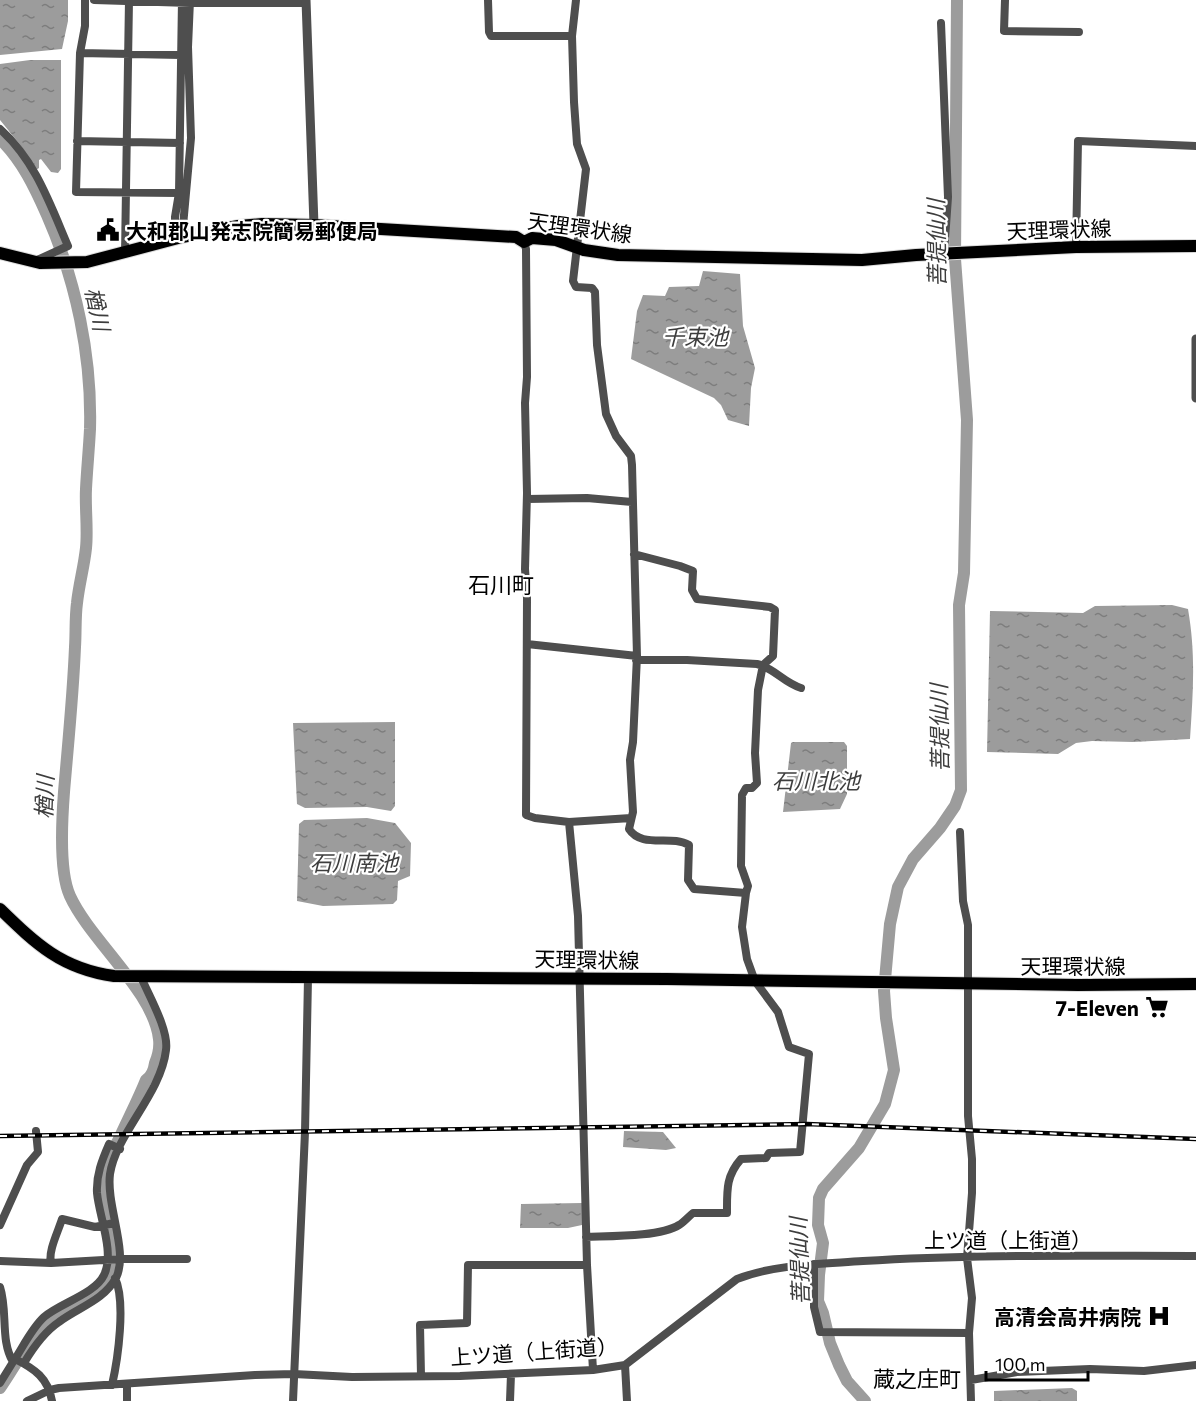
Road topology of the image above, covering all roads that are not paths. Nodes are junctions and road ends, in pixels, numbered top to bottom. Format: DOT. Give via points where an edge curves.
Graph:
graph roads {
  1 [pos="85,0"];
  2 [pos="94,0"];
  3 [pos="129,0"];
  4 [pos="488,0"];
  5 [pos="576,0"];
  6 [pos="1005,0"];
  7 [pos="186,2"];
  8 [pos="306,2"];
  9 [pos="941,23"];
  10 [pos="1079,32"];
  11 [pos="572,36"];
  12 [pos="80,53"];
  13 [pos="129,55"];
  14 [pos="181,55"];
  15 [pos="0,129"];
  16 [pos="77,141"];
  17 [pos="127,142"];
  18 [pos="180,143"];
  19 [pos="1196,146"];
  20 [pos="127,193"];
  21 [pos="179,193"];
  22 [pos="314,225"];
  23 [pos="178,238"];
  24 [pos="524,242"];
  25 [pos="577,246"];
  26 [pos="1196,246"];
  27 [pos="1076,248"];
  28 [pos="0,253"];
  29 [pos="125,253"];
  30 [pos="945,254"];
  31 [pos="34,261"];
  32 [pos="1196,339"];
  33 [pos="1196,398"];
  34 [pos="527,499"];
  35 [pos="632,502"];
  36 [pos="634,554"];
  37 [pos="527,644"];
  38 [pos="636,658"];
  39 [pos="763,665"];
  40 [pos="801,688"];
  41 [pos="631,818"];
  42 [pos="569,822"];
  43 [pos="960,832"];
  44 [pos="746,893"];
  45 [pos="0,909"];
  46 [pos="138,977"];
  47 [pos="308,978"];
  48 [pos="579,979"];
  49 [pos="755,981"];
  50 [pos="969,983"];
  51 [pos="1196,984"];
  52 [pos="36,1131"];
  53 [pos="120,1149"];
  54 [pos="114,1223"];
  55 [pos="0,1225"];
  56 [pos="103,1226"];
  57 [pos="586,1237"];
  58 [pos="1196,1256"];
  59 [pos="967,1258"];
  60 [pos="187,1259"];
  61 [pos="114,1260"];
  62 [pos="0,1261"];
  63 [pos="51,1263"];
  64 [pos="814,1264"];
  65 [pos="587,1265"];
  66 [pos="115,1278"];
  67 [pos="0,1287"];
  68 [pos="969,1333"];
  69 [pos="1,1341"];
  70 [pos="18,1361"];
  71 [pos="625,1365"];
  72 [pos="1196,1365"];
  73 [pos="593,1370"];
  74 [pos="294,1374"];
  75 [pos="511,1374"];
  76 [pos="422,1376"];
  77 [pos="971,1380"];
  78 [pos="0,1383"];
  79 [pos="127,1384"];
  80 [pos="112,1385"];
  81 [pos="50,1390"];
  82 [pos="27,1401"];
  83 [pos="52,1401"];
  84 [pos="127,1401"];
  85 [pos="293,1401"];
  86 [pos="510,1401"];
  87 [pos="627,1401"];
  88 [pos="971,1401"];
  1 -- 12 [label="street"];
  2 -- 3 [label="street"];
  3 -- 7 [label="street"];
  3 -- 13 [label="street"];
  4 -- 11 [label="street" via="491,36"];
  5 -- 11 [label="street"];
  6 -- 10 [label="street" via="1004,31"];
  7 -- 8 [label="street"];
  7 -- 14 [label="street"];
  7 -- 23 [label="street" via="191,129"];
  8 -- 22 [label="street"];
  9 -- 30 [label="street" via="948,197"];
  11 -- 25 [label="street" via="577,144 586,169"];
  12 -- 13 [label="street"];
  12 -- 16 [label="street"];
  13 -- 14 [label="street"];
  13 -- 17 [label="street"];
  14 -- 18 [label="street"];
  15 -- 31 [label="street" via="15,142 41,182 68,246"];
  16 -- 17 [label="street"];
  16 -- 20 [label="street" via="76,192"];
  17 -- 18 [label="street"];
  17 -- 20 [label="street"];
  18 -- 21 [label="street"];
  19 -- 27 [label="street" via="1078,141"];
  20 -- 21 [label="street"];
  20 -- 29 [label="street"];
  21 -- 23 [label="street" via="175,217"];
  22 -- 23 [label="main road, 天理環状線" via="238,226"];
  22 -- 24 [label="main road, 天理環状線" via="516,237"];
  23 -- 29 [label="main road, 天理環状線"];
  24 -- 25 [label="main road, 天理環状線" via="532,238"];
  24 -- 34 [label="street"];
  25 -- 30 [label="main road, 天理環状線" via="618,255 776,260 862,260"];
  25 -- 35 [label="street" via="573,281 576,287 592,288 595,292 603,401 616,436 631,456"];
  26 -- 27 [label="main road, 天理環状線"];
  27 -- 30 [label="main road, 天理環状線"];
  28 -- 31 [label="main road, 天理環状線"];
  29 -- 31 [label="main road, 天理環状線" via="71,264"];
  32 -- 33 [label="street"];
  34 -- 35 [label="street"];
  34 -- 37 [label="street"];
  35 -- 36 [label="street"];
  36 -- 38 [label="street"];
  36 -- 39 [label="street" via="693,571 692,591 697,599 775,610 773,656"];
  37 -- 38 [label="street"];
  37 -- 42 [label="street" via="526,815"];
  38 -- 39 [label="street"];
  38 -- 41 [label="street"];
  39 -- 40 [label="street"];
  39 -- 44 [label="street" via="756,715 757,783 742,795 741,866 748,886"];
  41 -- 42 [label="street"];
  41 -- 44 [label="street" via="629,829 638,837 689,845 688,880 694,889"];
  42 -- 48 [label="street" via="578,916"];
  43 -- 50 [label="street"];
  44 -- 49 [label="street" via="743,938"];
  45 -- 46 [label="main road, 天理環状線" via="45,951 67,963 93,973"];
  46 -- 47 [label="main road, 天理環状線"];
  46 -- 53 [label="street" via="163,1030 167,1048 144,1108"];
  47 -- 48 [label="main road, 天理環状線"];
  47 -- 74 [label="street"];
  48 -- 49 [label="main road, 天理環状線"];
  48 -- 57 [label="street"];
  49 -- 50 [label="main road, 天理環状線"];
  49 -- 57 [label="street" via="778,1012 789,1047 809,1054 801,1152 774,1152 766,1158 741,1159 732,1170 727,1189 727,1213 693,1213 679,1226 648,1233"];
  50 -- 51 [label="main road, 天理環状線"];
  50 -- 59 [label="street" via="972,1192"];
  52 -- 55 [label="street" via="38,1152 27,1165"];
  53 -- 54 [label="street" via="111,1172 109,1195"];
  53 -- 56 [label="street" via="109,1144 99,1171 97,1194"];
  54 -- 56 [label="street"];
  54 -- 61 [label="street"];
  56 -- 61 [label="street"];
  56 -- 63 [label="street" via="62,1219 51,1250"];
  57 -- 65 [label="street"];
  58 -- 59 [label="street, 上ツ道（上街道）"];
  59 -- 64 [label="street, 上ツ道（上街道）"];
  59 -- 68 [label="street" via="972,1298"];
  60 -- 61 [label="street"];
  61 -- 63 [label="street"];
  61 -- 66 [label="street"];
  61 -- 70 [label="street" via="90,1289 42,1318"];
  62 -- 63 [label="street"];
  64 -- 68 [label="street" via="814,1307 820,1332"];
  64 -- 71 [label="street, 上ツ道（上街道）" via="737,1279"];
  65 -- 73 [label="street"];
  65 -- 76 [label="street" via="468,1264 468,1323 420,1325"];
  66 -- 70 [label="street" via="96,1300 57,1322"];
  66 -- 80 [label="street" via="120,1288 118,1354"];
  67 -- 69 [label="street" via="4,1299"];
  68 -- 77 [label="street"];
  69 -- 70 [label="street"];
  70 -- 78 [label="street"];
  70 -- 81 [label="street" via="37,1371"];
  71 -- 73 [label="street, 上ツ道（上街道）"];
  71 -- 87 [label="street"];
  72 -- 77 [label="street" via="1144,1371 1017,1372"];
  73 -- 75 [label="street, 上ツ道（上街道）"];
  74 -- 76 [label="street, 上ツ道（上街道）"];
  74 -- 79 [label="street, 上ツ道（上街道）"];
  74 -- 85 [label="street"];
  75 -- 76 [label="street, 上ツ道（上街道）"];
  75 -- 86 [label="street"];
  77 -- 88 [label="street"];
  79 -- 80 [label="street, 上ツ道（上街道）"];
  79 -- 84 [label="street"];
  80 -- 81 [label="street, 上ツ道（上街道）"];
  81 -- 82 [label="street, 上ツ道（上街道）"];
  81 -- 83 [label="street"];
}
